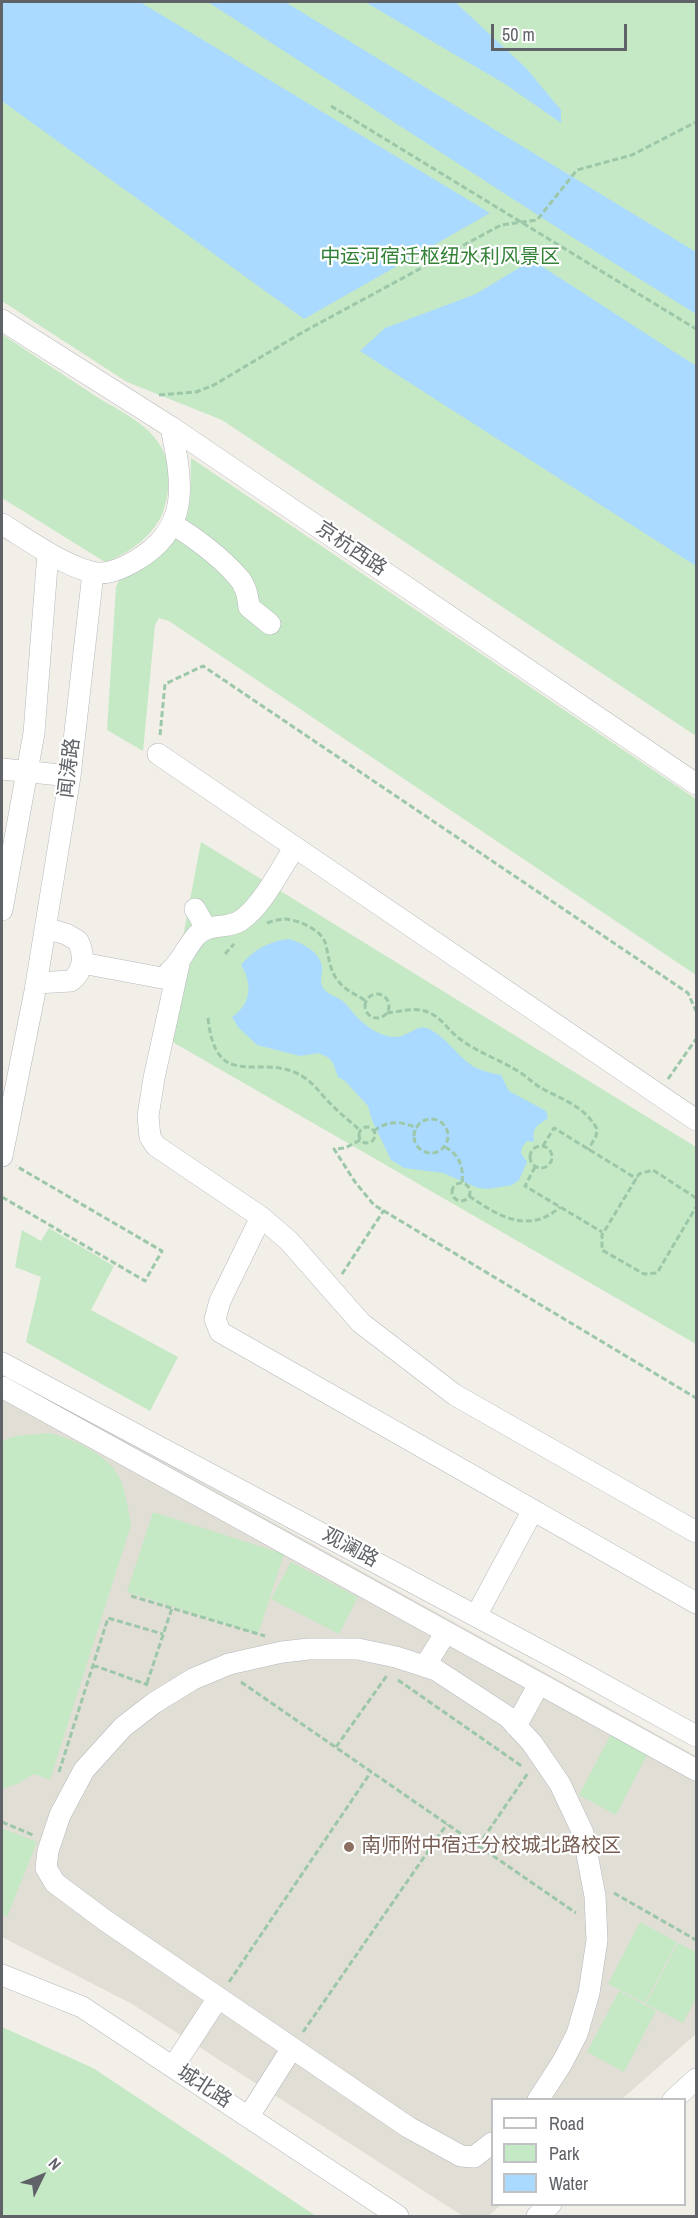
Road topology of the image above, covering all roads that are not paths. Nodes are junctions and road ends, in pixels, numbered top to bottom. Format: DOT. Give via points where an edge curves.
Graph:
graph roads {
  1 [pos="2,320"];
  2 [pos="171,427"];
  3 [pos="2,524"];
  4 [pos="172,524"];
  5 [pos="48,553"];
  6 [pos="93,573"];
  7 [pos="270,624"];
  8 [pos="158,754"];
  9 [pos="2,769"];
  10 [pos="28,772"];
  11 [pos="70,777"];
  12 [pos="696,784"];
  13 [pos="295,847"];
  14 [pos="195,909"];
  15 [pos="2,910"];
  16 [pos="45,928"];
  17 [pos="206,928"];
  18 [pos="82,963"];
  19 [pos="179,964"];
  20 [pos="162,978"];
  21 [pos="36,983"];
  22 [pos="169,1011"];
  23 [pos="7,1107"];
  24 [pos="696,1120"];
  25 [pos="7,1160"];
  26 [pos="261,1217"];
  27 [pos="2,1363"];
  28 [pos="2,1388"];
  29 [pos="533,1510"];
  30 [pos="696,1532"];
  31 [pos="696,1603"];
  32 [pos="476,1616"];
  33 [pos="446,1632"];
  34 [pos="425,1666"];
  35 [pos="539,1684"];
  36 [pos="516,1725"];
  37 [pos="696,1736"];
  38 [pos="696,1770"];
  39 [pos="2,1975"];
  40 [pos="218,1998"];
  41 [pos="292,2048"];
  42 [pos="173,2067"];
  43 [pos="696,2079"];
  44 [pos="539,2098"];
  45 [pos="675,2098"];
  46 [pos="249,2116"];
  47 [pos="491,2144"];
  48 [pos="550,2206"];
  49 [pos="398,2217"];
  50 [pos="537,2217"];
  1 -- 2 [label="street, 京杭西路"];
  2 -- 4 [label="street" via="180,472 179,500"];
  2 -- 12 [label="street, 京杭西路"];
  3 -- 5 [label="street"];
  4 -- 6 [label="street" via="168,534 141,558 124,568"];
  4 -- 7 [label="street" via="238,576 249,597 249,607"];
  5 -- 6 [label="street"];
  5 -- 10 [label="street"];
  6 -- 11 [label="street, 闻涛路"];
  8 -- 13 [label="street"];
  9 -- 10 [label="street"];
  10 -- 11 [label="street"];
  10 -- 15 [label="street"];
  11 -- 16 [label="street, 闻涛路"];
  13 -- 17 [label="street" via="246,916 238,923"];
  13 -- 24 [label="street"];
  14 -- 17 [label="street"];
  16 -- 18 [label="street" via="78,941"];
  16 -- 21 [label="street, 闻涛路"];
  17 -- 19 [label="street"];
  18 -- 20 [label="street"];
  18 -- 21 [label="street" via="70,981"];
  19 -- 20 [label="street"];
  19 -- 22 [label="street"];
  20 -- 22 [label="street"];
  21 -- 23 [label="street, 闻涛路"];
  22 -- 26 [label="street" via="148,1116 150,1137 162,1152"];
  23 -- 25 [label="street, 闻涛路"];
  26 -- 29 [label="street" via="220,1301 215,1319 220,1332"];
  26 -- 30 [label="street" via="289,1241 361,1323 454,1395"];
  27 -- 32 [label="street, 观澜路"];
  28 -- 33 [label="street"];
  29 -- 31 [label="street"];
  29 -- 32 [label="street"];
  32 -- 37 [label="street, 观澜路"];
  33 -- 34 [label="street"];
  33 -- 35 [label="street"];
  34 -- 36 [label="street"];
  34 -- 40 [label="street" via="358,1649 309,1648 229,1664 193,1679 123,1727 84,1770 60,1815 46,1868 55,1883"];
  35 -- 36 [label="street"];
  35 -- 38 [label="street"];
  36 -- 44 [label="street" via="560,1784 583,1833 595,1896 597,1940 590,1993 577,2034"];
  39 -- 42 [label="street, 城北路" via="82,2007"];
  40 -- 41 [label="street"];
  40 -- 42 [label="street"];
  41 -- 46 [label="street"];
  41 -- 47 [label="street" via="408,2127 460,2157 474,2157"];
  42 -- 46 [label="street, 城北路"];
  43 -- 45 [label="street"];
  46 -- 49 [label="street, 城北路"];
  48 -- 50 [label="street"];
}
